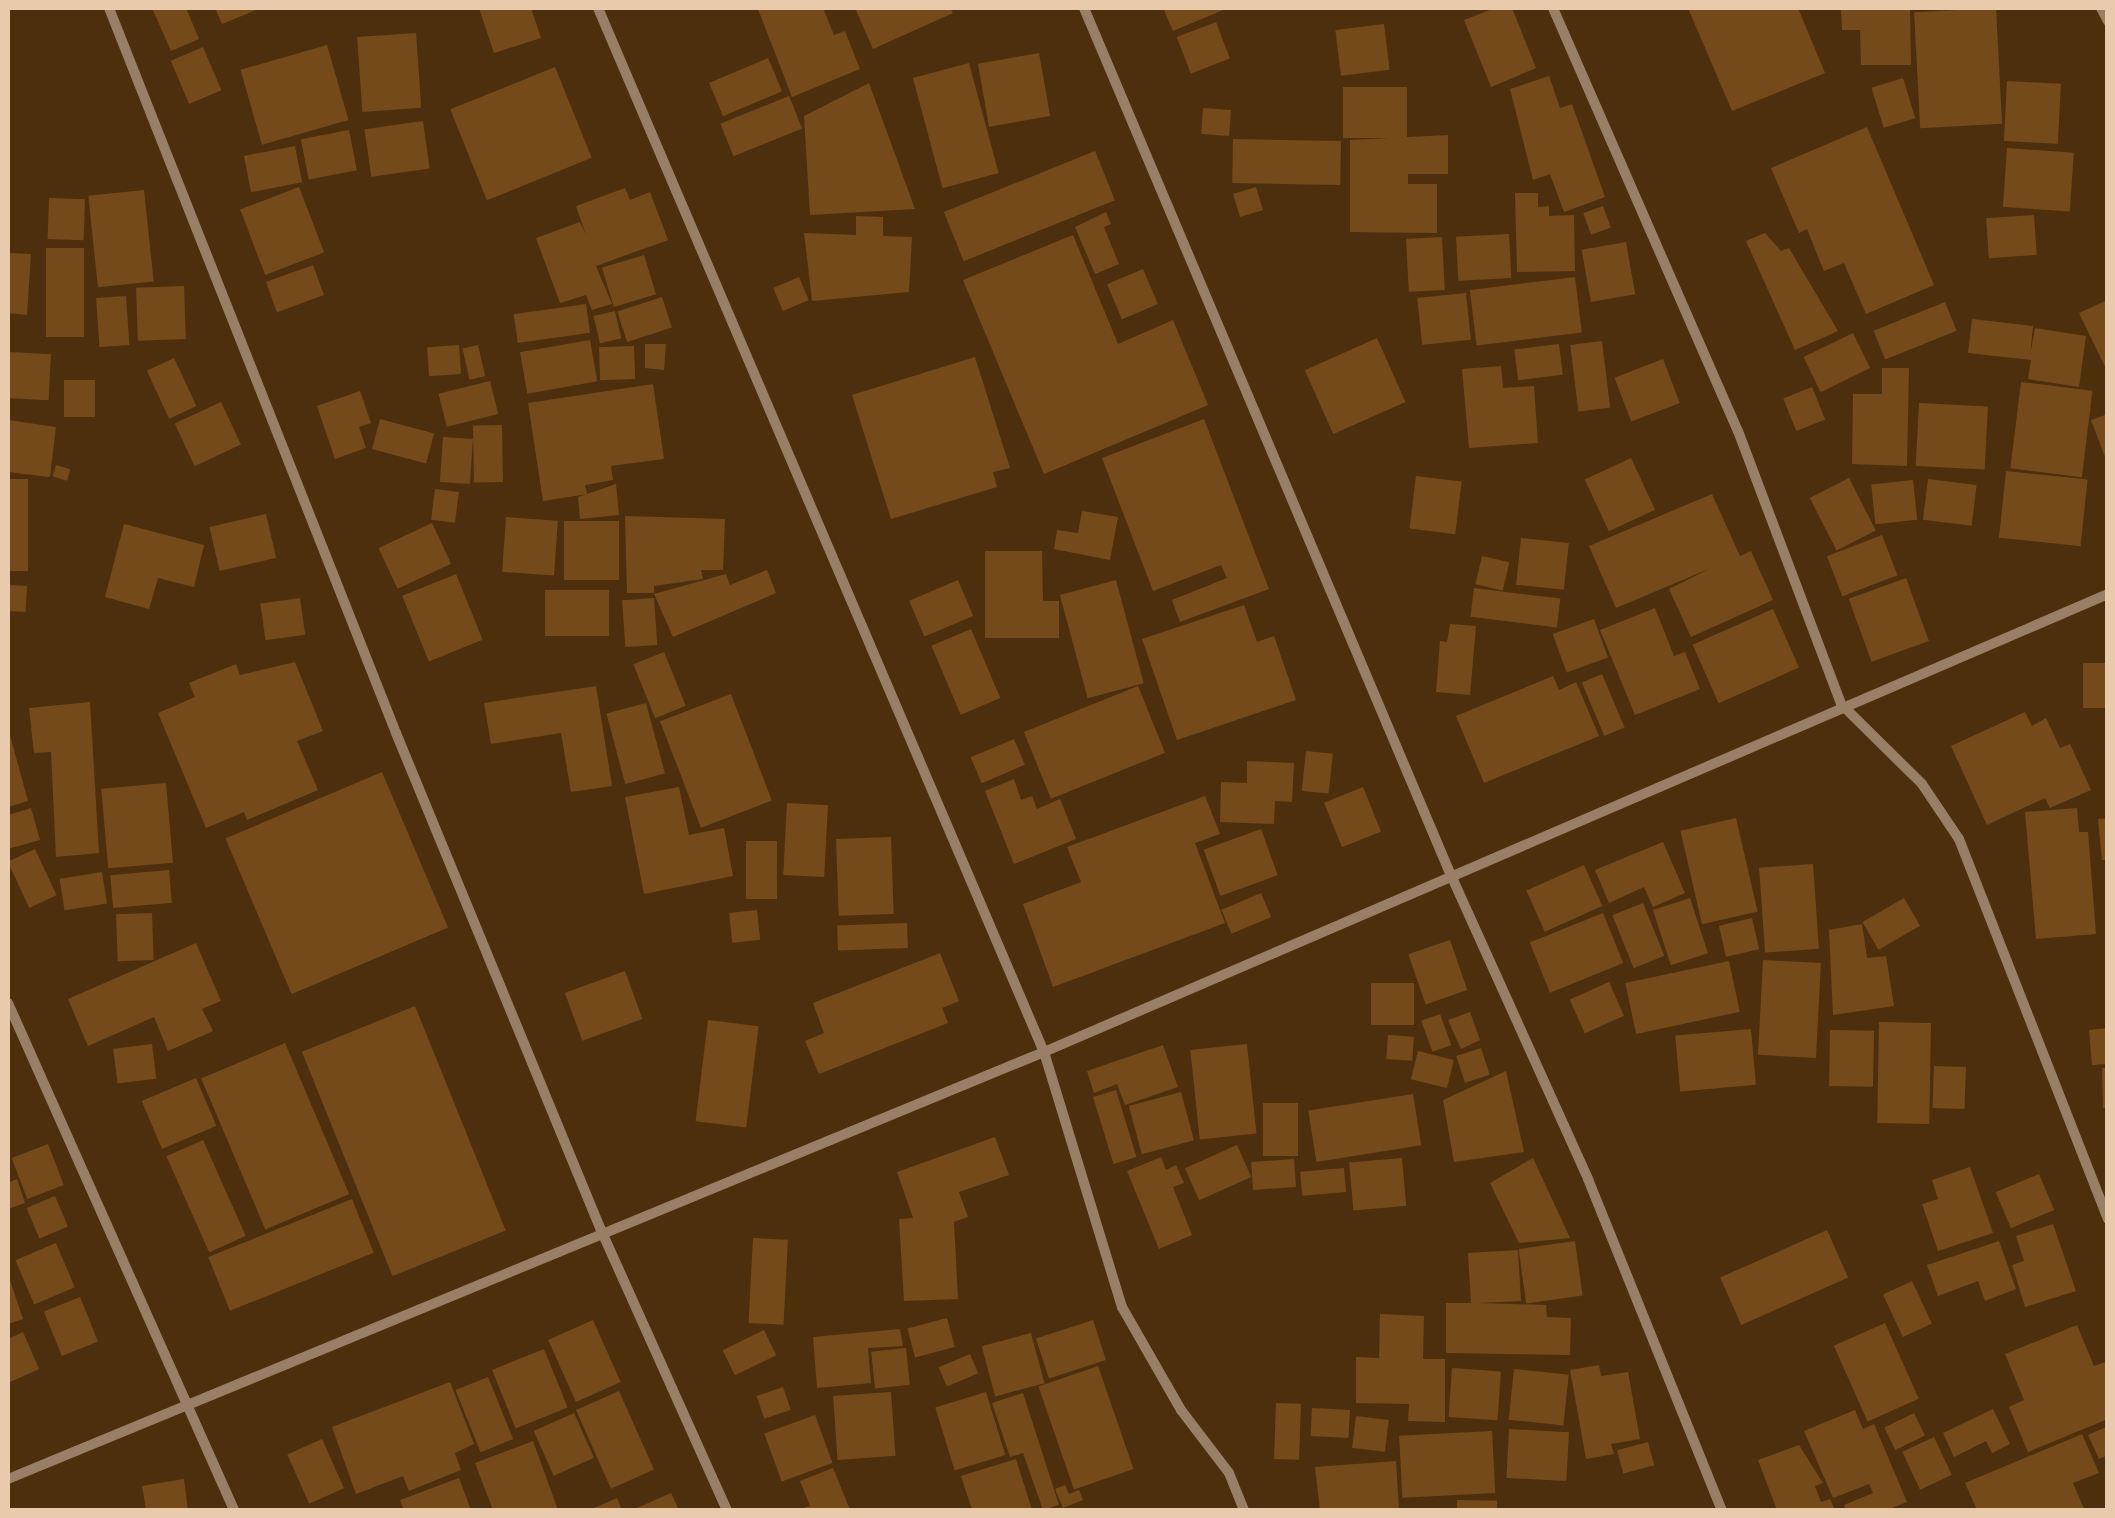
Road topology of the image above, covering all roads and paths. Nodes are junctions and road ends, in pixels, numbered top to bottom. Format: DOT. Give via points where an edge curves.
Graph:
graph roads {
  1 [pos="109,8"];
  2 [pos="598,8"];
  3 [pos="1084,8"];
  4 [pos="1553,8"];
  5 [pos="2101,8"];
  6 [pos="2108,22"];
  7 [pos="2108,594"];
  8 [pos="1840,704"];
  9 [pos="1450,873"];
  10 [pos="8,1002"];
  11 [pos="1044,1052"];
  12 [pos="2108,1219"];
  13 [pos="602,1230"];
  14 [pos="188,1408"];
  15 [pos="8,1479"];
  16 [pos="234,1510"];
  17 [pos="726,1510"];
  18 [pos="1244,1510"];
  19 [pos="1722,1510"];
  1 -- 13 [label="street"];
  2 -- 11 [label="street"];
  3 -- 9 [label="street"];
  4 -- 8 [label="street" via="1738,431"];
  5 -- 6 [label="street"];
  7 -- 8 [label="street"];
  8 -- 9 [label="street"];
  8 -- 12 [label="street" via="1922,784 1959,839"];
  9 -- 11 [label="street"];
  9 -- 19 [label="street" via="1596,1196"];
  10 -- 14 [label="street"];
  11 -- 13 [label="street"];
  11 -- 18 [label="street" via="1122,1307 1180,1410 1229,1472"];
  13 -- 14 [label="street"];
  13 -- 17 [label="street"];
  14 -- 15 [label="street"];
  14 -- 16 [label="street"];
}
